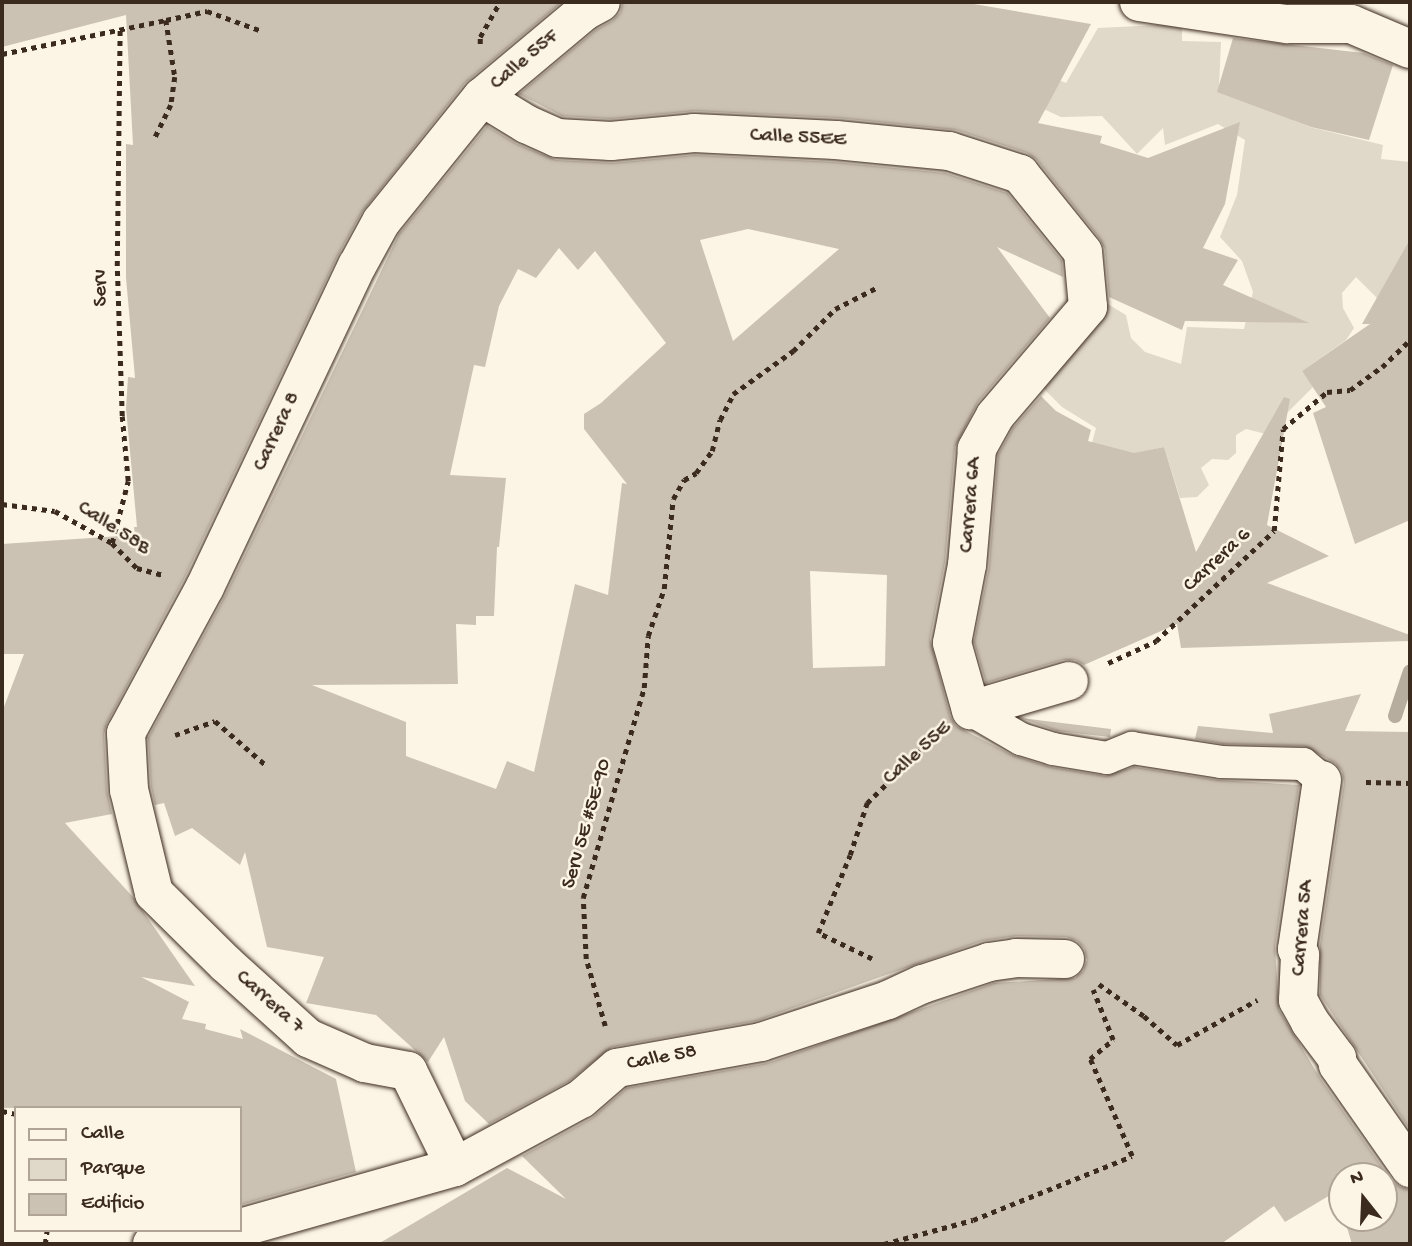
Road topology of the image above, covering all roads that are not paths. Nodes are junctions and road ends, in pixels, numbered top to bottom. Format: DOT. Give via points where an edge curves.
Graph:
graph roads {
  1 [pos="601,2"];
  2 [pos="1139,2"];
  3 [pos="1410,49"];
  4 [pos="482,97"];
  5 [pos="1083,251"];
  6 [pos="1069,681"];
  7 [pos="971,710"];
  8 [pos="1322,780"];
  9 [pos="129,790"];
  10 [pos="1073,965"];
  11 [pos="455,1167"];
  12 [pos="1410,1168"];
  13 [pos="242,1227"];
  14 [pos="215,1232"];
  15 [pos="152,1244"];
  1 -- 4 [label="street, Calle 55F"];
  2 -- 3 [label="street" via="1287,24 1351,24"];
  4 -- 5 [label="street, Calle 55EE" via="557,138 611,141 694,133 949,151 1020,174"];
  4 -- 9 [label="street, Carrera 8" via="382,222 357,266 205,587 127,733"];
  5 -- 7 [label="street, Carrera 6A" via="1088,307 995,416 976,449 967,565 952,643"];
  6 -- 7 [label="street"];
  7 -- 8 [label="street, Calle 55E" via="1021,739 1053,749 1107,758 1132,748 1220,762 1303,764"];
  8 -- 12 [label="street, Carrera 5A" via="1297,949 1298,1000"];
  9 -- 11 [label="street, Carrera 7" via="155,893 308,1038 365,1063 408,1071"];
  10 -- 11 [label="street, Calle 58" via="1016,958 989,962 761,1042 617,1068 581,1099"];
  11 -- 13 [label="street, Calle 58"];
  14 -- 15 [label="street"];
}
